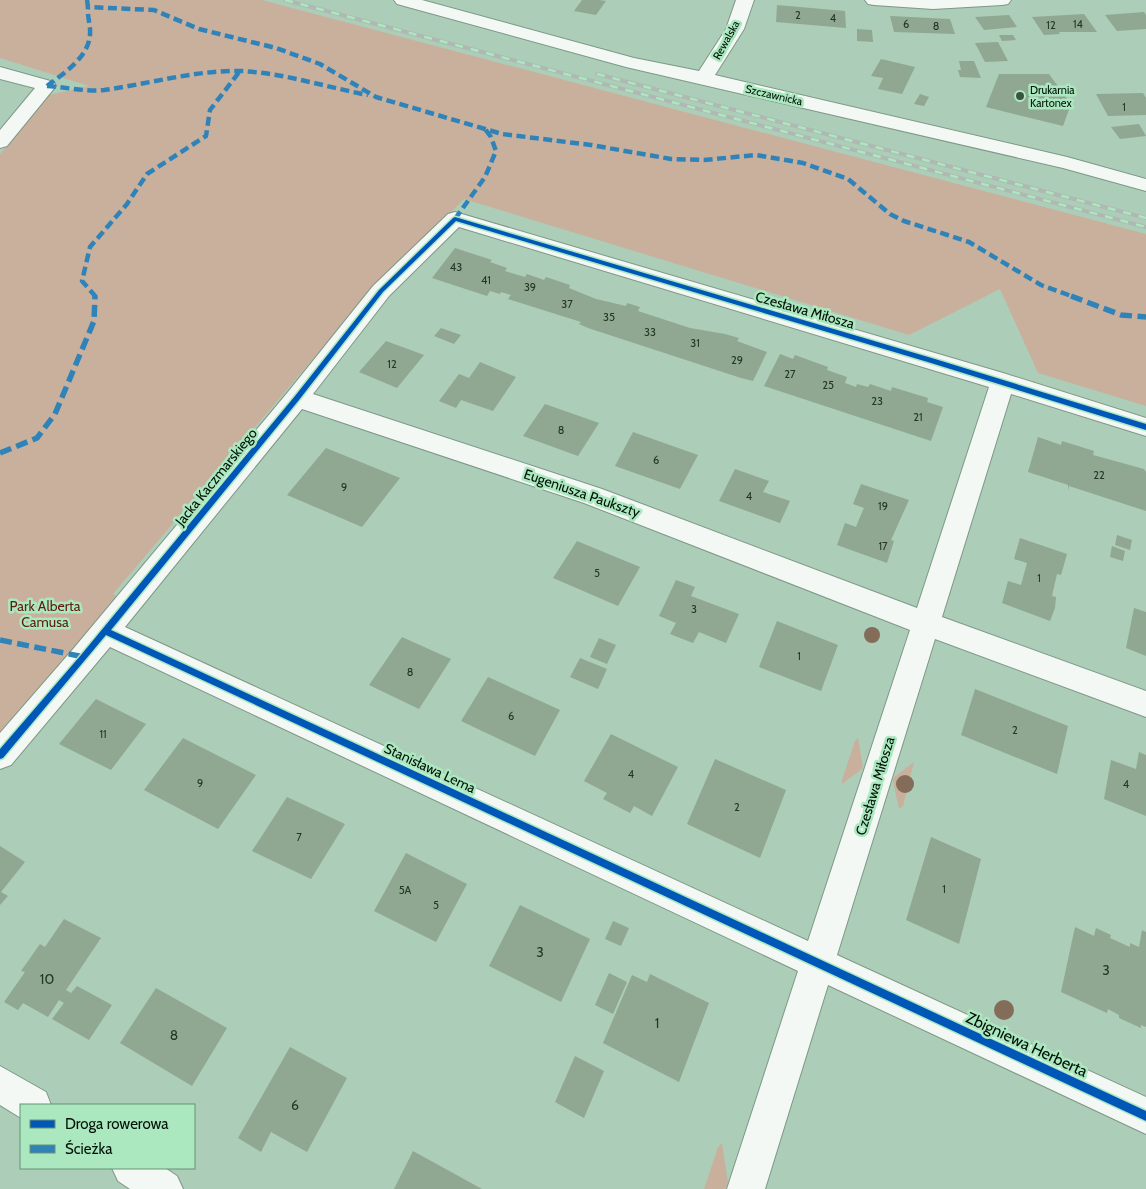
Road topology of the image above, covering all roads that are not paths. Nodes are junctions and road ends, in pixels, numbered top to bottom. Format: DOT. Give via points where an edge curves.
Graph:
graph roads {
  1 [pos="403,0"];
  2 [pos="745,0"];
  3 [pos="874,0"];
  4 [pos="1002,0"];
  5 [pos="453,6"];
  6 [pos="0,73"];
  7 [pos="704,78"];
  8 [pos="0,142"];
  9 [pos="1146,185"];
  10 [pos="455,219"];
  11 [pos="1003,382"];
  12 [pos="297,398"];
  13 [pos="1146,427"];
  14 [pos="926,624"];
  15 [pos="105,631"];
  16 [pos="1146,704"];
  17 [pos="0,755"];
  18 [pos="818,962"];
  19 [pos="0,1084"];
  20 [pos="31,1104"];
  21 [pos="1146,1116"];
  22 [pos="133,1169"];
  23 [pos="164,1189"];
  24 [pos="746,1189"];
  1 -- 5 [label="street, Szczawnicka"];
  2 -- 7 [label="street, Rewalska" via="735,29"];
  3 -- 4 [label="street" via="933,4"];
  5 -- 7 [label="street, Szczawnicka" via="632,64"];
  6 -- 8 [label="street" via="47,86"];
  7 -- 9 [label="street, Szczawnicka" via="1068,163"];
  10 -- 11 [label="street, Czesława Miłosza"];
  10 -- 12 [label="street, Jacka Kaczmarskiego" via="381,291"];
  11 -- 13 [label="street, Czesława Miłosza"];
  11 -- 14 [label="street, Czesława Miłosza"];
  12 -- 14 [label="street, Eugeniusza Paukszty" via="593,496"];
  12 -- 15 [label="street, Jacka Kaczmarskiego"];
  14 -- 16 [label="street, Eugeniusza Paukszty"];
  14 -- 18 [label="street, Czesława Miłosza"];
  15 -- 17 [label="street, Jacka Kaczmarskiego"];
  15 -- 18 [label="street, Stanisława Lema"];
  18 -- 21 [label="street, Zbigniewa Herberta"];
  18 -- 24 [label="street, Czesława Miłosza"];
  19 -- 20 [label="street"];
  22 -- 23 [label="street"];
}
